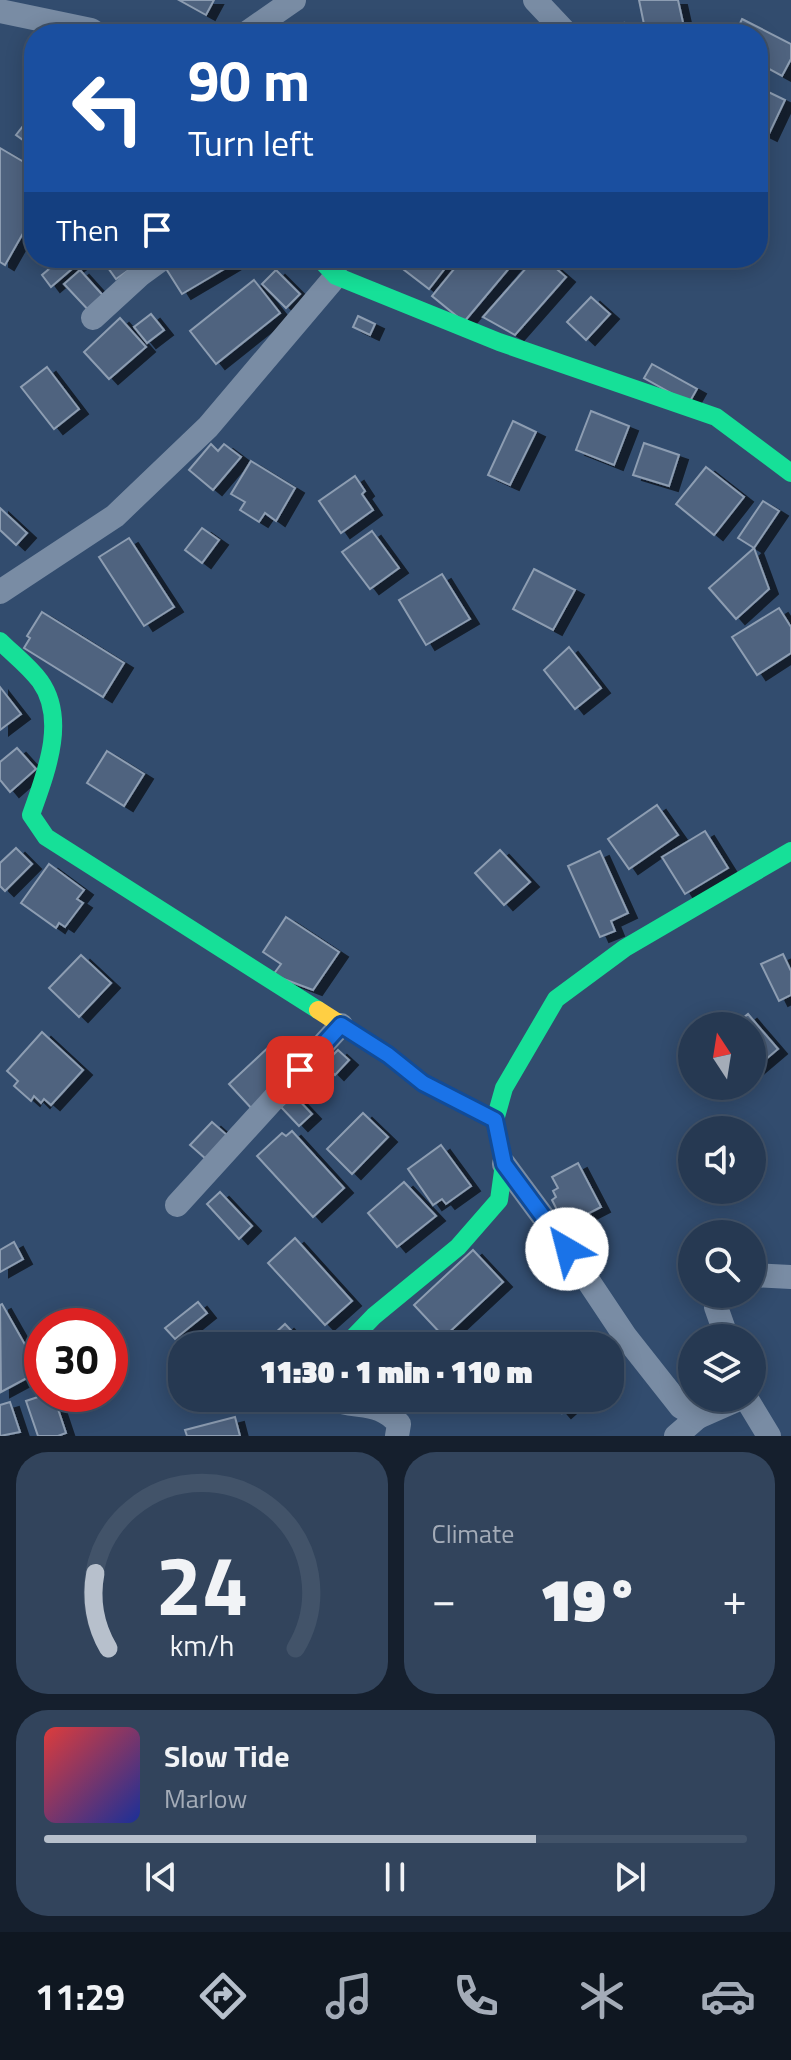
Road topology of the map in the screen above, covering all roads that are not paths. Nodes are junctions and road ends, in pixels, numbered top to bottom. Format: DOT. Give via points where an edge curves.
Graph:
graph roads {
  1 [pos="294,0"];
  2 [pos="535,0"];
  3 [pos="0,11"];
  4 [pos="62,24"];
  5 [pos="259,24"];
  6 [pos="558,24"];
  7 [pos="149,268"];
  8 [pos="328,268"];
  9 [pos="336,276"];
  10 [pos="93,318"];
  11 [pos="791,473"];
  12 [pos="0,592"];
  13 [pos="0,641"];
  14 [pos="791,851"];
  15 [pos="341,1025"];
  16 [pos="495,1120"];
  17 [pos="504,1164"];
  18 [pos="177,1205"];
  19 [pos="766,1276"];
  20 [pos="791,1277"];
  21 [pos="359,1332"];
  22 [pos="388,1412"];
  23 [pos="710,1412"];
  24 [pos="753,1412"];
  25 [pos="698,1417"];
  26 [pos="397,1436"];
  27 [pos="676,1436"];
  28 [pos="769,1436"];
  1 -- 5 [label="street"];
  2 -- 6 [label="street"];
  3 -- 4 [label="street"];
  7 -- 10 [label="street"];
  8 -- 9 [label="street"];
  9 -- 11 [label="street" via="499,342 716,417"];
  9 -- 12 [label="street" via="208,427 115,516"];
  13 -- 15 [label="street" via="43,684 55,721 31,815 46,837"];
  14 -- 16 [label="street" via="625,948 556,999 504,1088"];
  15 -- 16 [label="street" via="423,1083"];
  15 -- 18 [label="street"];
  16 -- 17 [label="street"];
  17 -- 21 [label="street" via="499,1200 479,1224"];
  17 -- 25 [label="street" via="625,1336 681,1407"];
  19 -- 20 [label="street"];
  22 -- 26 [label="street" via="399,1424"];
  23 -- 25 [label="street"];
  24 -- 28 [label="street"];
  25 -- 27 [label="street"];
}
